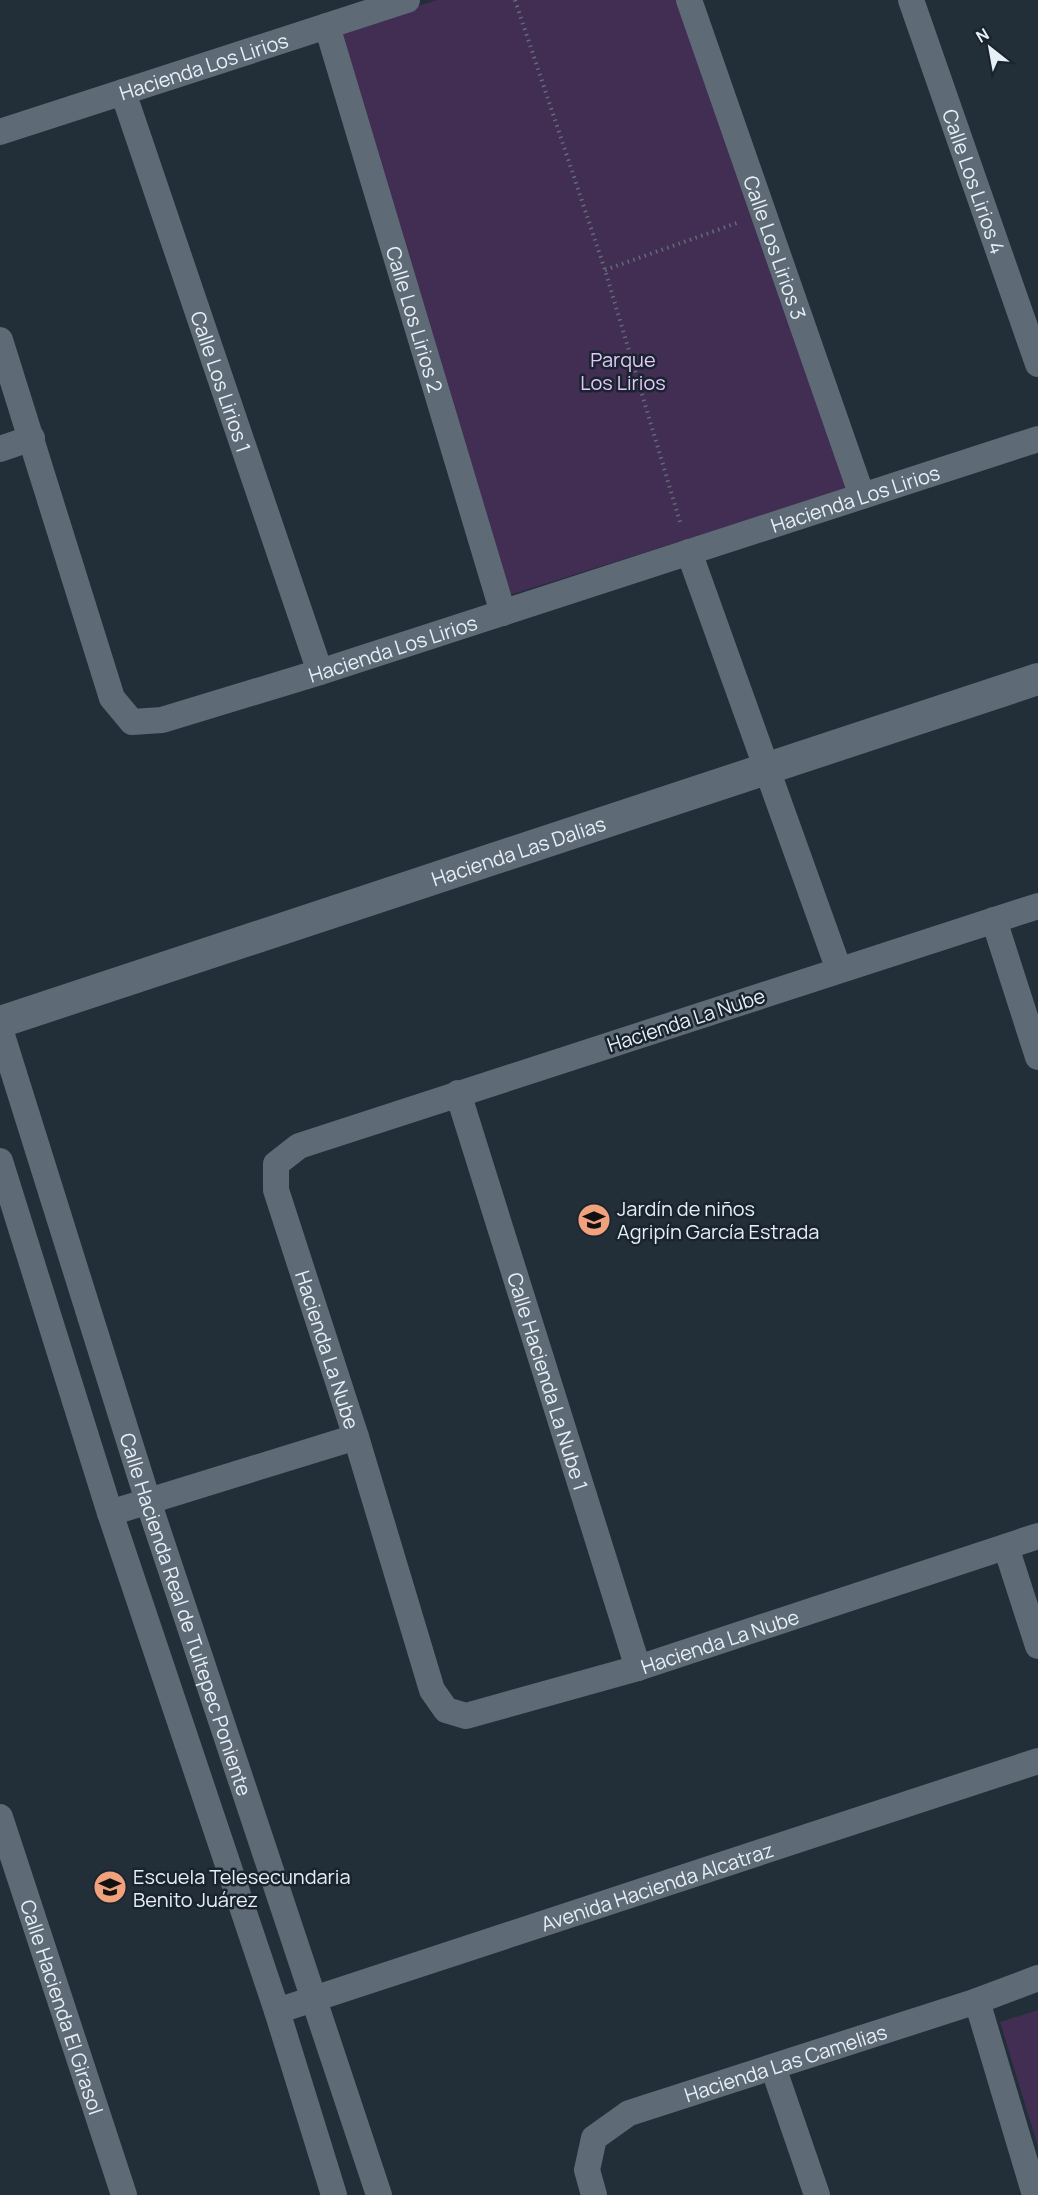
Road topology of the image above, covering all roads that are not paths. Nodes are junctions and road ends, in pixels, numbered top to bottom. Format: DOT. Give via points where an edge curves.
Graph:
graph roads {
  1 [pos="407,0"];
  2 [pos="689,0"];
  3 [pos="911,0"];
  4 [pos="327,26"];
  5 [pos="123,92"];
  6 [pos="0,132"];
  7 [pos="0,340"];
  8 [pos="1038,364"];
  9 [pos="32,438"];
  10 [pos="1038,439"];
  11 [pos="0,449"];
  12 [pos="862,496"];
  13 [pos="689,552"];
  14 [pos="503,613"];
  15 [pos="320,672"];
  16 [pos="1038,679"];
  17 [pos="768,768"];
  18 [pos="1038,906"];
  19 [pos="994,920"];
  20 [pos="839,970"];
  21 [pos="0,1022"];
  22 [pos="0,1029"];
  23 [pos="1038,1057"];
  24 [pos="458,1093"];
  25 [pos="0,1161"];
  26 [pos="11,1234"];
  27 [pos="356,1437"];
  28 [pos="148,1502"];
  29 [pos="110,1513"];
  30 [pos="1038,1536"];
  31 [pos="1006,1547"];
  32 [pos="1038,1646"];
  33 [pos="638,1668"];
  34 [pos="1038,1761"];
  35 [pos="0,1817"];
  36 [pos="1038,1978"];
  37 [pos="315,1999"];
  38 [pos="977,2001"];
  39 [pos="277,2012"];
  40 [pos="773,2067"];
  41 [pos="124,2195"];
  42 [pos="334,2195"];
  43 [pos="379,2195"];
  44 [pos="594,2195"];
  45 [pos="817,2195"];
  46 [pos="1035,2195"];
  1 -- 4 [label="street, Hacienda Los Lirios"];
  2 -- 12 [label="street, Calle Los Lirios 3"];
  3 -- 8 [label="street, Calle Los Lirios 4"];
  4 -- 5 [label="street, Hacienda Los Lirios"];
  4 -- 14 [label="street, Calle Los Lirios 2"];
  5 -- 6 [label="street, Hacienda Los Lirios"];
  5 -- 15 [label="street, Calle Los Lirios 1"];
  7 -- 9 [label="street, Hacienda Los Lirios"];
  9 -- 11 [label="street"];
  9 -- 15 [label="street, Hacienda Los Lirios" via="112,698 132,722 162,720"];
  10 -- 12 [label="street, Hacienda Los Lirios"];
  12 -- 13 [label="street, Hacienda Los Lirios"];
  13 -- 14 [label="street, Hacienda Los Lirios"];
  13 -- 17 [label="street"];
  14 -- 15 [label="street, Hacienda Los Lirios"];
  16 -- 17 [label="street, Hacienda Las Dalias"];
  17 -- 20 [label="street"];
  17 -- 21 [label="street, Hacienda Las Dalias"];
  18 -- 19 [label="street, Hacienda La Nube"];
  19 -- 20 [label="street, Hacienda La Nube"];
  19 -- 23 [label="street"];
  20 -- 24 [label="street, Hacienda La Nube"];
  22 -- 28 [label="street, Calle Hacienda Real de Tultepec Poniente"];
  24 -- 27 [label="street, Hacienda La Nube" via="300,1146 276,1164 276,1190"];
  24 -- 33 [label="street, Calle Hacienda La Nube 1"];
  25 -- 26 [label="street, Calle Hacienda Real de Tultepec Poniente"];
  26 -- 29 [label="street, Calle Hacienda Real de Tultepec Poniente"];
  27 -- 28 [label="street"];
  27 -- 33 [label="street, Hacienda La Nube" via="432,1690 446,1710 466,1716"];
  28 -- 29 [label="street"];
  28 -- 37 [label="street, Calle Hacienda Real de Tultepec Poniente"];
  29 -- 39 [label="street, Calle Hacienda Real de Tultepec Poniente"];
  30 -- 31 [label="street, Hacienda La Nube"];
  31 -- 32 [label="street"];
  31 -- 33 [label="street, Hacienda La Nube"];
  34 -- 37 [label="street, Avenida Hacienda Alcatraz"];
  35 -- 41 [label="street, Calle Hacienda El Girasol"];
  36 -- 38 [label="street, Hacienda Las Camelias"];
  37 -- 39 [label="street, Avenida Hacienda Alcatraz"];
  37 -- 43 [label="street, Calle Hacienda Real de Tultepec Poniente"];
  38 -- 40 [label="street, Hacienda Las Camelias"];
  38 -- 46 [label="street"];
  39 -- 42 [label="street, Calle Hacienda Real de Tultepec Poniente"];
  40 -- 44 [label="street, Hacienda Las Camelias" via="629,2113 594,2138 587,2170"];
  40 -- 45 [label="street"];
}
